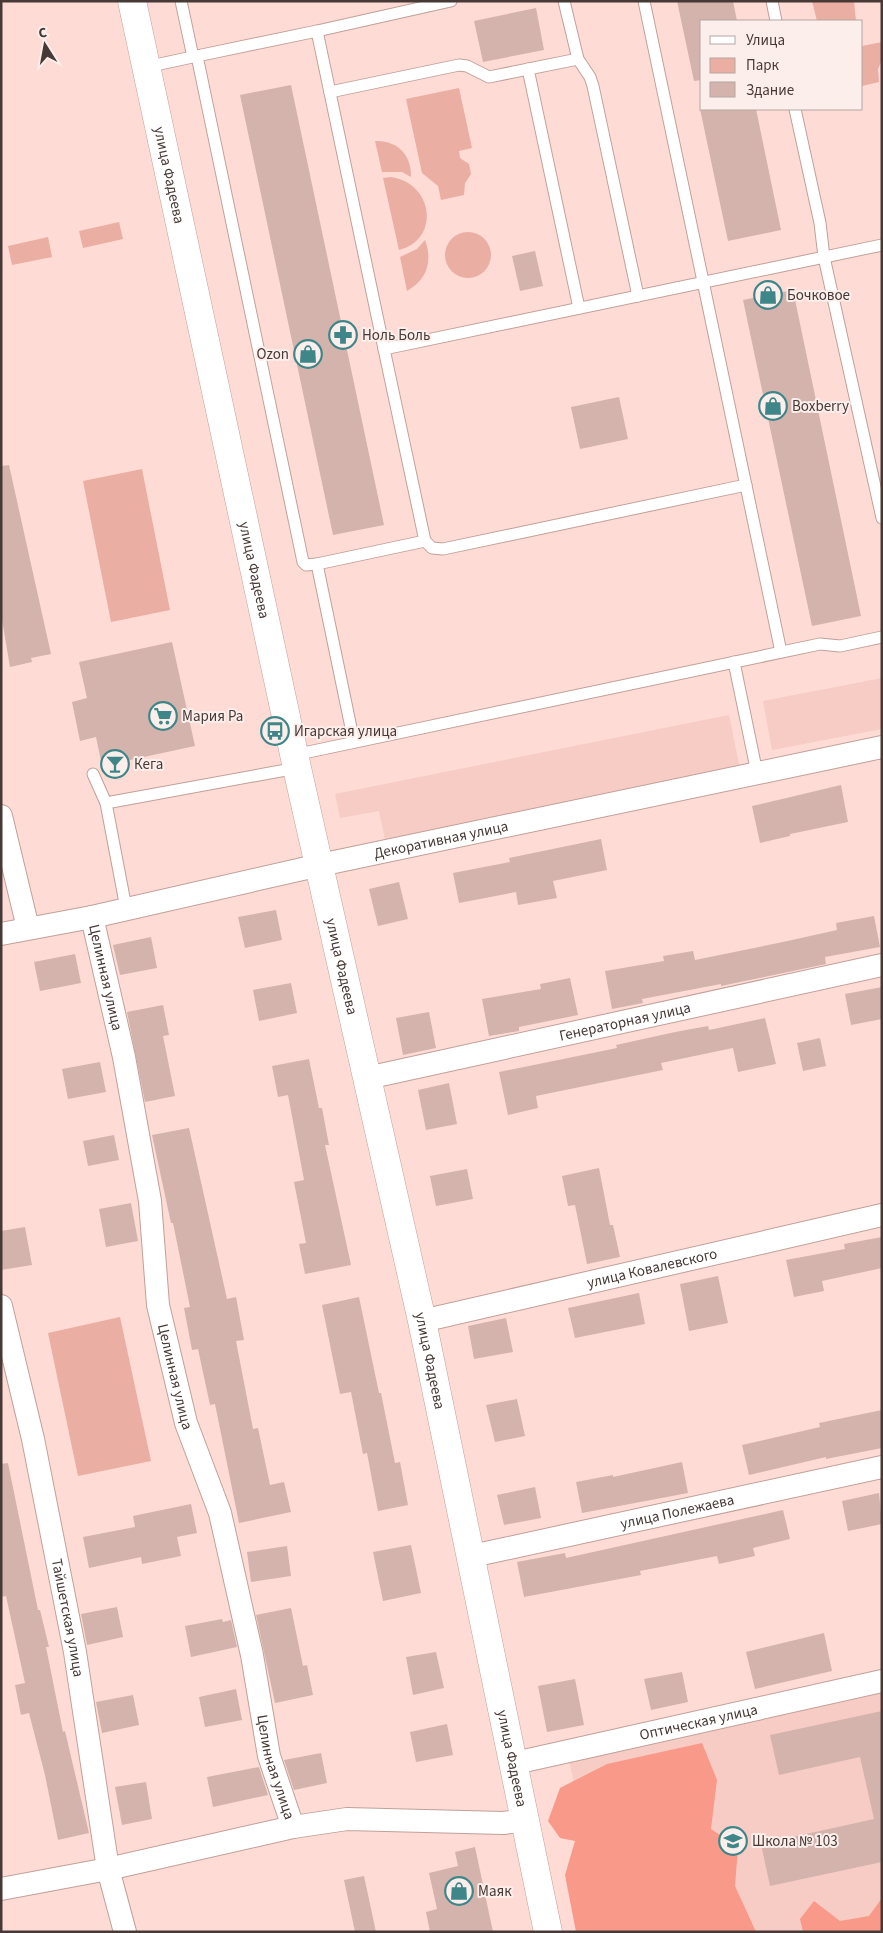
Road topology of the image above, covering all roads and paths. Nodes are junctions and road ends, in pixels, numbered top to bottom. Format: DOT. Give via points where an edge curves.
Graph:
graph roads {
  1 [pos="132,1"];
  2 [pos="181,1"];
  3 [pos="451,1"];
  4 [pos="564,1"];
  5 [pos="644,1"];
  6 [pos="772,1"];
  7 [pos="776,20"];
  8 [pos="317,31"];
  9 [pos="195,57"];
  10 [pos="578,59"];
  11 [pos="146,67"];
  12 [pos="528,70"];
  13 [pos="330,92"];
  14 [pos="795,110"];
  15 [pos="882,245"];
  16 [pos="824,257"];
  17 [pos="704,282"];
  18 [pos="638,296"];
  19 [pos="579,308"];
  20 [pos="384,349"];
  21 [pos="746,485"];
  22 [pos="882,518"];
  23 [pos="425,541"];
  24 [pos="317,564"];
  25 [pos="882,637"];
  26 [pos="782,652"];
  27 [pos="734,662"];
  28 [pos="354,742"];
  29 [pos="882,748"];
  30 [pos="295,762"];
  31 [pos="757,773"];
  32 [pos="93,774"];
  33 [pos="106,802"];
  34 [pos="1,816"];
  35 [pos="320,865"];
  36 [pos="126,908"];
  37 [pos="92,917"];
  38 [pos="28,928"];
  39 [pos="1,934"];
  40 [pos="882,965"];
  41 [pos="367,1078"];
  42 [pos="882,1214"];
  43 [pos="1,1306"];
  44 [pos="422,1320"];
  45 [pos="882,1467"];
  46 [pos="472,1556"];
  47 [pos="882,1681"];
  48 [pos="515,1763"];
  49 [pos="525,1820"];
  50 [pos="293,1827"];
  51 [pos="108,1869"];
  52 [pos="1,1889"];
  53 [pos="124,1932"];
  54 [pos="548,1932"];
  1 -- 11 [label="street, улица Фадеева"];
  2 -- 9 [label="lane"];
  3 -- 8 [label="lane"];
  4 -- 10 [label="lane"];
  5 -- 17 [label="lane"];
  6 -- 7 [label="lane"];
  8 -- 9 [label="lane"];
  8 -- 13 [label="lane"];
  9 -- 11 [label="lane"];
  9 -- 24 [label="lane" via="303,562 306,565"];
  10 -- 12 [label="lane"];
  10 -- 18 [label="lane" via="593,86"];
  11 -- 30 [label="street, улица Фадеева"];
  12 -- 13 [label="lane" via="490,77 459,65"];
  12 -- 19 [label="lane"];
  13 -- 20 [label="lane"];
  14 -- 16 [label="lane" via="820,223"];
  15 -- 16 [label="lane"];
  16 -- 17 [label="lane"];
  16 -- 22 [label="lane"];
  17 -- 18 [label="lane"];
  17 -- 21 [label="lane"];
  18 -- 19 [label="lane"];
  19 -- 20 [label="lane"];
  20 -- 23 [label="lane"];
  21 -- 23 [label="lane" via="442,549 432,548"];
  21 -- 26 [label="lane"];
  23 -- 24 [label="lane"];
  24 -- 28 [label="lane"];
  25 -- 26 [label="lane" via="840,646 820,644"];
  26 -- 27 [label="lane"];
  27 -- 28 [label="lane"];
  27 -- 31 [label="lane"];
  28 -- 30 [label="lane"];
  29 -- 31 [label="street, Декоративная улица"];
  30 -- 33 [label="lane"];
  30 -- 35 [label="street, улица Фадеева"];
  31 -- 35 [label="street, Декоративная улица"];
  32 -- 33 [label="lane"];
  33 -- 36 [label="lane"];
  34 -- 38 [label="street"];
  35 -- 36 [label="street, Декоративная улица"];
  35 -- 41 [label="street, улица Фадеева"];
  36 -- 37 [label="street, Декоративная улица"];
  37 -- 38 [label="street, Декоративная улица"];
  37 -- 50 [label="street, Целинная улица" via="124,1057 150,1200 158,1305 186,1423 220,1513 252,1655 269,1756"];
  38 -- 39 [label="street, Декоративная улица"];
  40 -- 41 [label="street, Генераторная улица"];
  41 -- 44 [label="street, улица Фадеева"];
  42 -- 44 [label="street, улица Ковалевского"];
  43 -- 51 [label="street, Тайшетская улица" via="33,1438 75,1652"];
  44 -- 46 [label="street, улица Фадеева"];
  45 -- 46 [label="street, улица Полежаева"];
  46 -- 48 [label="street, улица Фадеева"];
  47 -- 48 [label="street, Оптическая улица"];
  48 -- 49 [label="street, улица Фадеева"];
  49 -- 50 [label="street" via="503,1823 347,1819"];
  49 -- 54 [label="street, улица Фадеева"];
  50 -- 51 [label="street"];
  51 -- 52 [label="street"];
  51 -- 53 [label="street, Тайшетская улица"];
}
